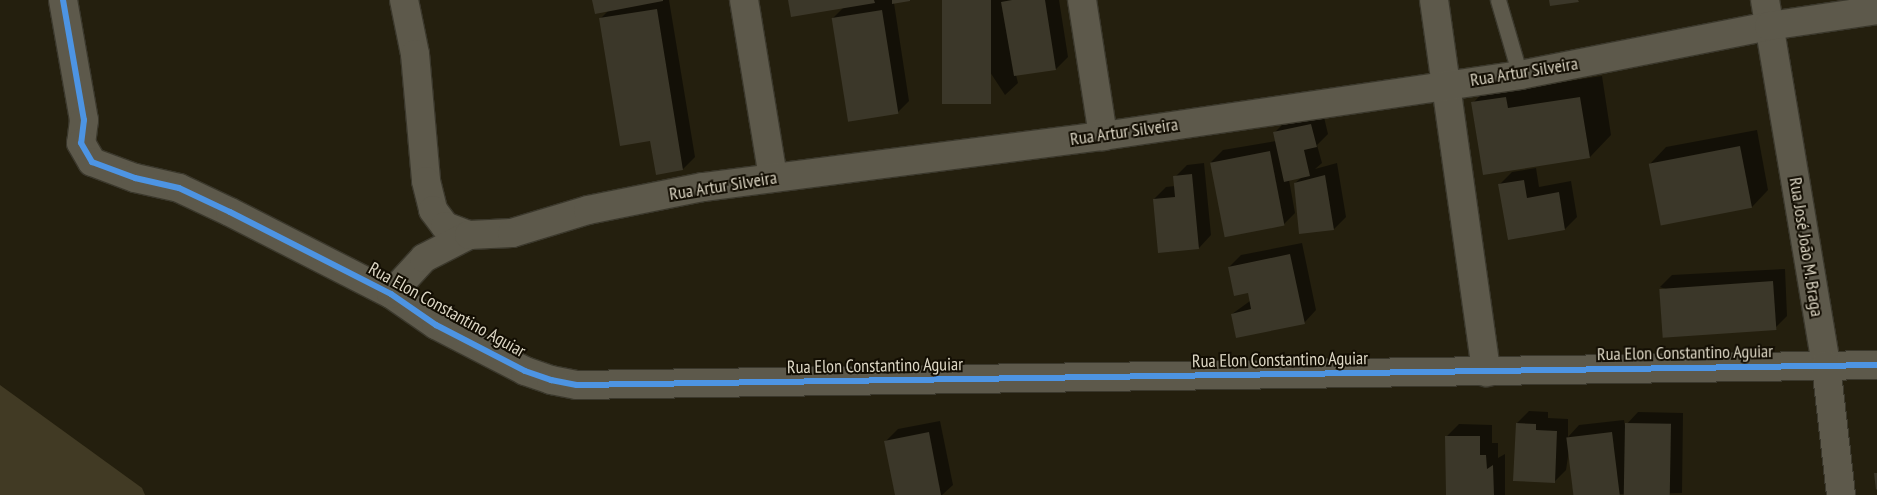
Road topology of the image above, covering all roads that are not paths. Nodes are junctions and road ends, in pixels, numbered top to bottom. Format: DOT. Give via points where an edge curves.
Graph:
graph roads {
  1 [pos="64,0"];
  2 [pos="404,0"];
  3 [pos="744,0"];
  4 [pos="1082,0"];
  5 [pos="1434,0"];
  6 [pos="1498,0"];
  7 [pos="1877,10"];
  8 [pos="1767,13"];
  9 [pos="1520,75"];
  10 [pos="1448,84"];
  11 [pos="1103,136"];
  12 [pos="773,178"];
  13 [pos="469,236"];
  14 [pos="391,294"];
  15 [pos="1877,365"];
  16 [pos="1826,366"];
  17 [pos="1486,372"];
  18 [pos="1841,495"];
  1 -- 14 [label="street, Rua Elon Constantino Aguiar" via="84,120 81,143 92,162 135,178 179,188"];
  2 -- 13 [label="street" via="415,54 426,181 433,210 445,226"];
  3 -- 12 [label="street"];
  4 -- 11 [label="street"];
  5 -- 10 [label="street"];
  6 -- 9 [label="lane" via="1508,43"];
  7 -- 8 [label="street, Rua Artur Silveira"];
  8 -- 9 [label="street, Rua Artur Silveira"];
  8 -- 16 [label="street, Rua José João M. Braga"];
  9 -- 10 [label="street, Rua Artur Silveira"];
  10 -- 11 [label="street, Rua Artur Silveira"];
  10 -- 17 [label="street"];
  11 -- 12 [label="street, Rua Artur Silveira"];
  12 -- 13 [label="street, Rua Artur Silveira" via="702,187 588,210 512,233"];
  13 -- 14 [label="street, Rua Artur Silveira" via="424,258"];
  14 -- 17 [label="street, Rua Elon Constantino Aguiar" via="436,326 525,371 577,385"];
  15 -- 16 [label="street, Rua Elon Constantino Aguiar"];
  16 -- 17 [label="street, Rua Elon Constantino Aguiar"];
  16 -- 18 [label="street, Rua José João M. Braga"];
}
